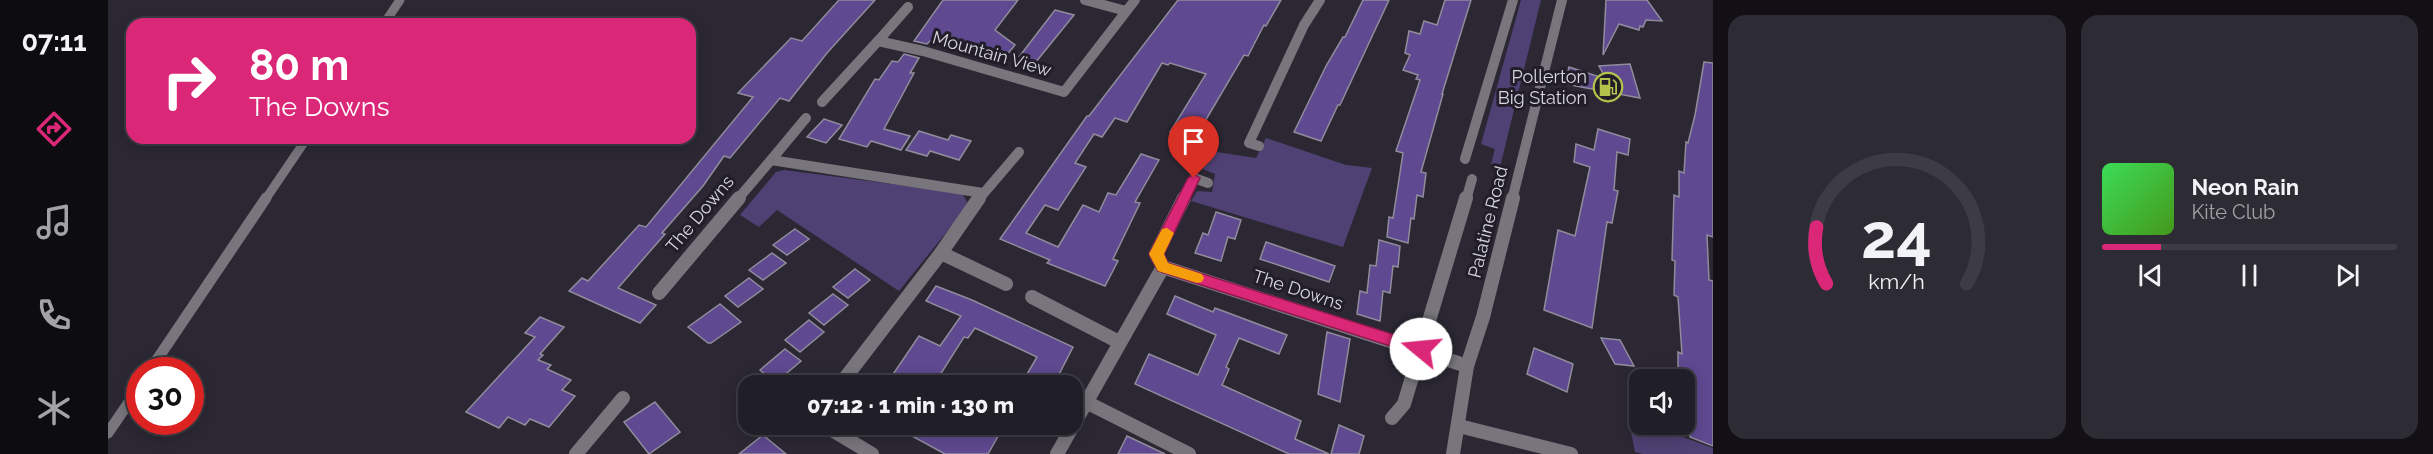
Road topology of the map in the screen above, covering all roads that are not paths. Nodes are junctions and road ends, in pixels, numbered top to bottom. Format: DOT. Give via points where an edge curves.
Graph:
graph roads {
  1 [pos="400,0"];
  2 [pos="1085,0"];
  3 [pos="1136,0"];
  4 [pos="1320,0"];
  5 [pos="1513,0"];
  6 [pos="1562,0"];
  7 [pos="908,7"];
  8 [pos="1126,11"];
  9 [pos="388,18"];
  10 [pos="878,41"];
  11 [pos="822,102"];
  12 [pos="806,118"];
  13 [pos="303,144"];
  14 [pos="1259,146"];
  15 [pos="1019,153"];
  16 [pos="1465,159"];
  17 [pos="771,160"];
  18 [pos="1472,179"];
  19 [pos="1208,183"];
  20 [pos="982,193"];
  21 [pos="941,253"];
  22 [pos="1163,267"];
  23 [pos="1006,284"];
  24 [pos="659,293"];
  25 [pos="1032,297"];
  26 [pos="1119,342"];
  27 [pos="1421,349"];
  28 [pos="159,357"];
  29 [pos="1467,366"];
  30 [pos="847,375"];
  31 [pos="623,398"];
  32 [pos="1088,403"];
  33 [pos="126,407"];
  34 [pos="1392,418"];
  35 [pos="1459,426"];
  36 [pos="108,433"];
  37 [pos="840,435"];
  38 [pos="576,454"];
  39 [pos="872,454"];
  40 [pos="1057,454"];
  41 [pos="1189,454"];
  42 [pos="1453,454"];
  43 [pos="1571,454"];
  1 -- 9 [label="lane"];
  2 -- 8 [label="street"];
  3 -- 8 [label="street, Mountain View"];
  4 -- 14 [label="street" via="1304,25 1249,142"];
  5 -- 16 [label="street"];
  6 -- 29 [label="street, Palatine Road" via="1483,317"];
  7 -- 10 [label="street"];
  8 -- 10 [label="street, Mountain View" via="1064,92"];
  10 -- 11 [label="street"];
  12 -- 17 [label="street, The Downs"];
  13 -- 28 [label="lane"];
  15 -- 20 [label="street"];
  17 -- 20 [label="street"];
  17 -- 24 [label="street, The Downs"];
  18 -- 27 [label="street"];
  19 -- 22 [label="street" via="1194,178 1156,254"];
  20 -- 21 [label="street"];
  21 -- 23 [label="street"];
  21 -- 30 [label="street"];
  22 -- 26 [label="street"];
  22 -- 27 [label="street, The Downs"];
  25 -- 26 [label="street"];
  26 -- 32 [label="street"];
  27 -- 29 [label="street, The Downs"];
  27 -- 34 [label="street" via="1404,404"];
  29 -- 35 [label="street, Palatine Road"];
  31 -- 38 [label="street"];
  32 -- 40 [label="street"];
  32 -- 41 [label="street"];
  33 -- 36 [label="lane"];
  35 -- 42 [label="street, Palatine Road"];
  35 -- 43 [label="street"];
  37 -- 39 [label="street"];
}
